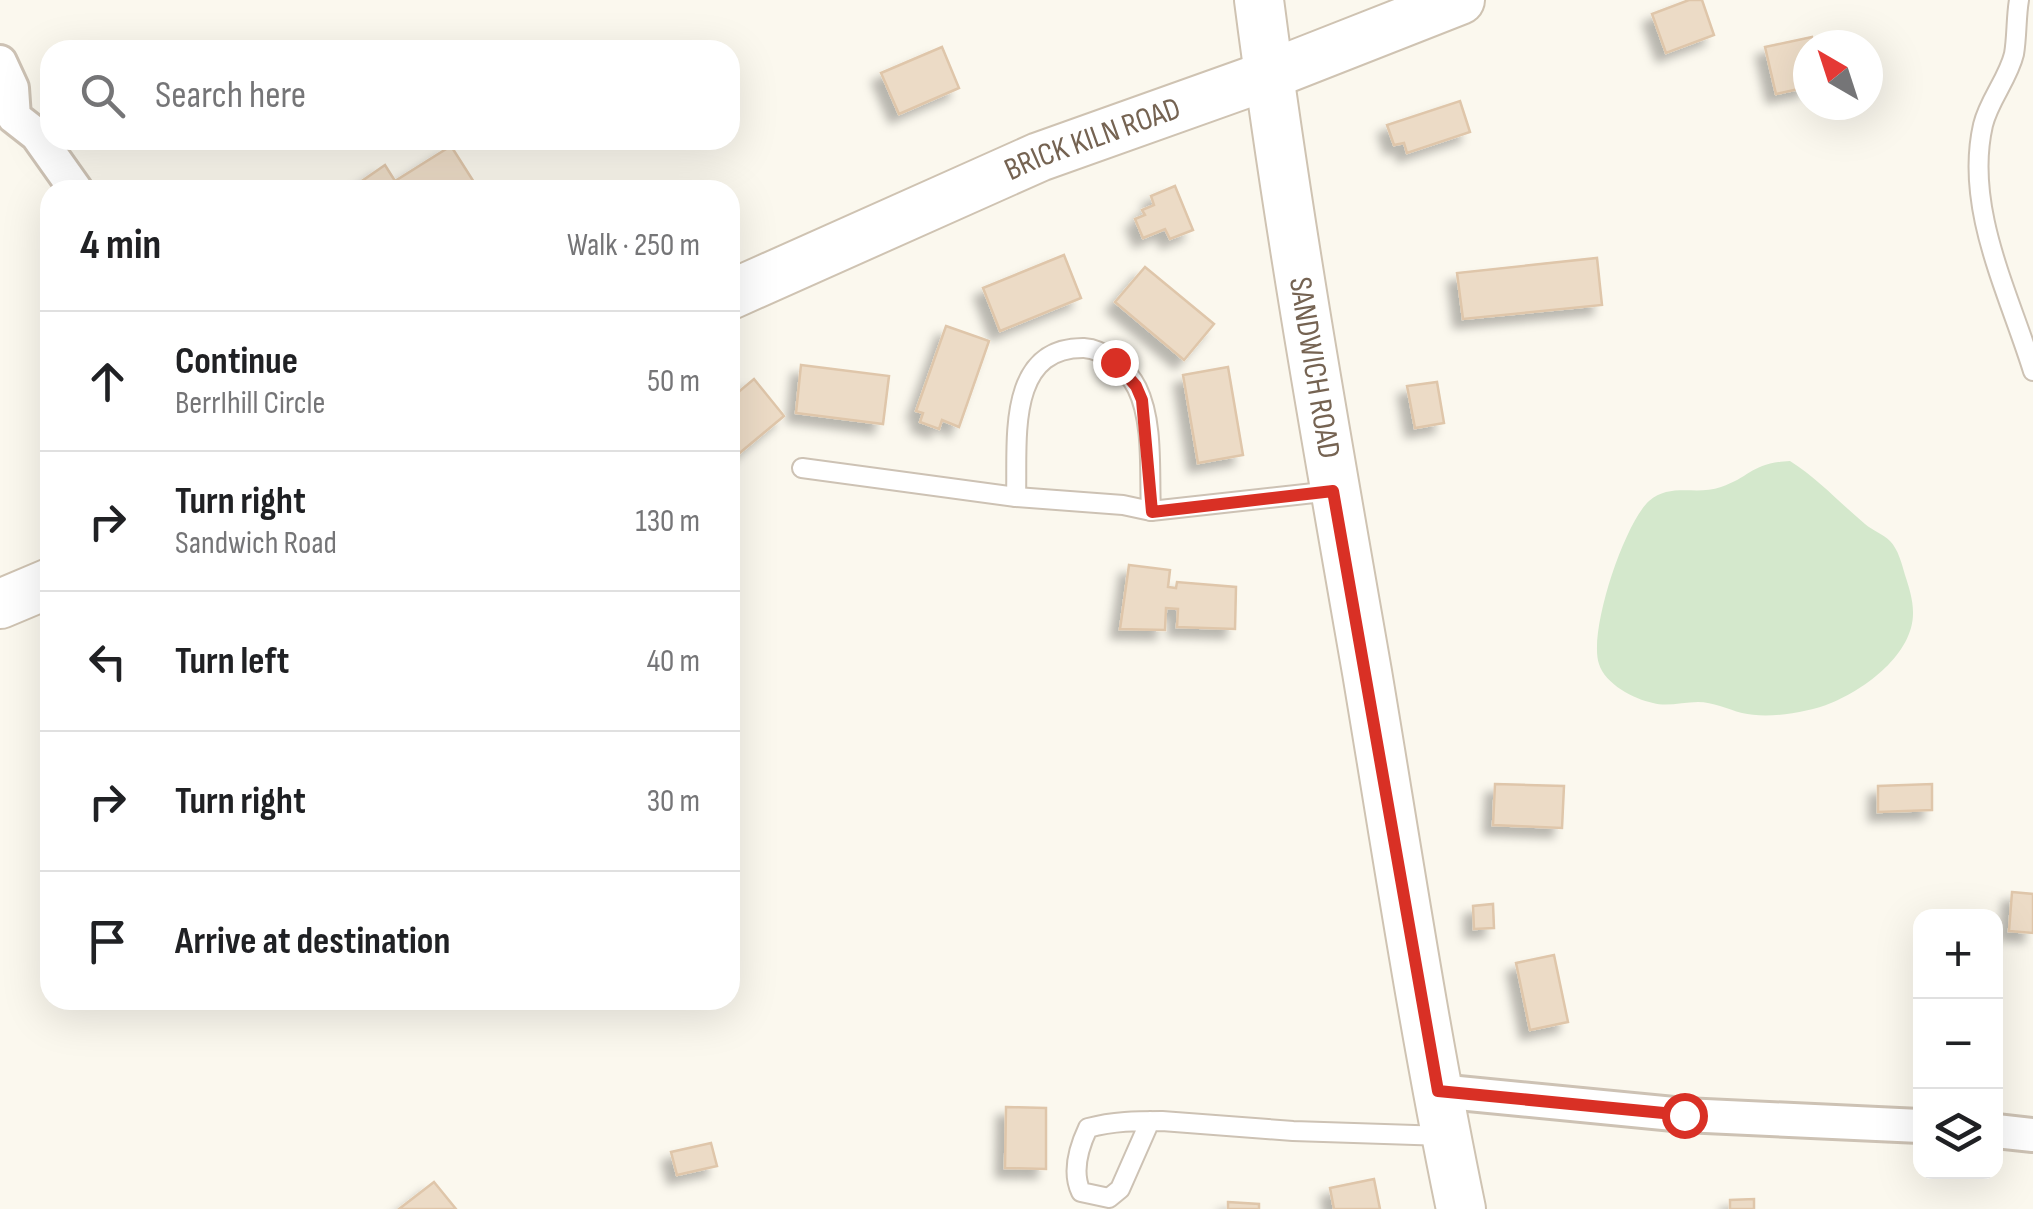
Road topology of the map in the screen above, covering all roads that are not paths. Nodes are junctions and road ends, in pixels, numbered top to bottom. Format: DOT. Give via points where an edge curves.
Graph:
graph roads {
  1 [pos="1259,0"];
  2 [pos="1460,0"];
  3 [pos="2019,0"];
  4 [pos="0,62"];
  5 [pos="1269,75"];
  6 [pos="7,121"];
  7 [pos="40,139"];
  8 [pos="48,150"];
  9 [pos="69,180"];
  10 [pos="740,290"];
  11 [pos="2033,371"];
  12 [pos="802,468"];
  13 [pos="1333,491"];
  14 [pos="1016,496"];
  15 [pos="1152,512"];
  16 [pos="40,587"];
  17 [pos="0,604"];
  18 [pos="1442,1114"];
  19 [pos="1150,1121"];
  20 [pos="1913,1126"];
  21 [pos="2003,1132"];
  22 [pos="2033,1135"];
  23 [pos="1460,1209"];
  1 -- 5 [label="main road, SANDWICH ROAD"];
  2 -- 5 [label="main road, BRICK KILN ROAD"];
  3 -- 11 [label="lane" via="2014,53 1984,120 1978,190"];
  4 -- 6 [label="street" via="12,88"];
  5 -- 10 [label="main road, BRICK KILN ROAD" via="1038,157"];
  5 -- 13 [label="main road, SANDWICH ROAD"];
  6 -- 7 [label="street"];
  8 -- 9 [label="street"];
  12 -- 14 [label="lane"];
  13 -- 15 [label="lane"];
  13 -- 18 [label="main road, SANDWICH ROAD"];
  14 -- 15 [label="lane"];
  14 -- 15 [label="lane" via="1019,403 1028,379 1055,354 1090,348 1128,374 1142,400"];
  16 -- 17 [label="main road"];
  18 -- 19 [label="lane" via="1293,1131"];
  18 -- 20 [label="street"];
  18 -- 23 [label="main road, SANDWICH ROAD"];
  19 -- 19 [label="lane" via="1088,1128 1076,1180 1081,1192 1109,1198 1120,1189"];
  21 -- 22 [label="street"];
}
